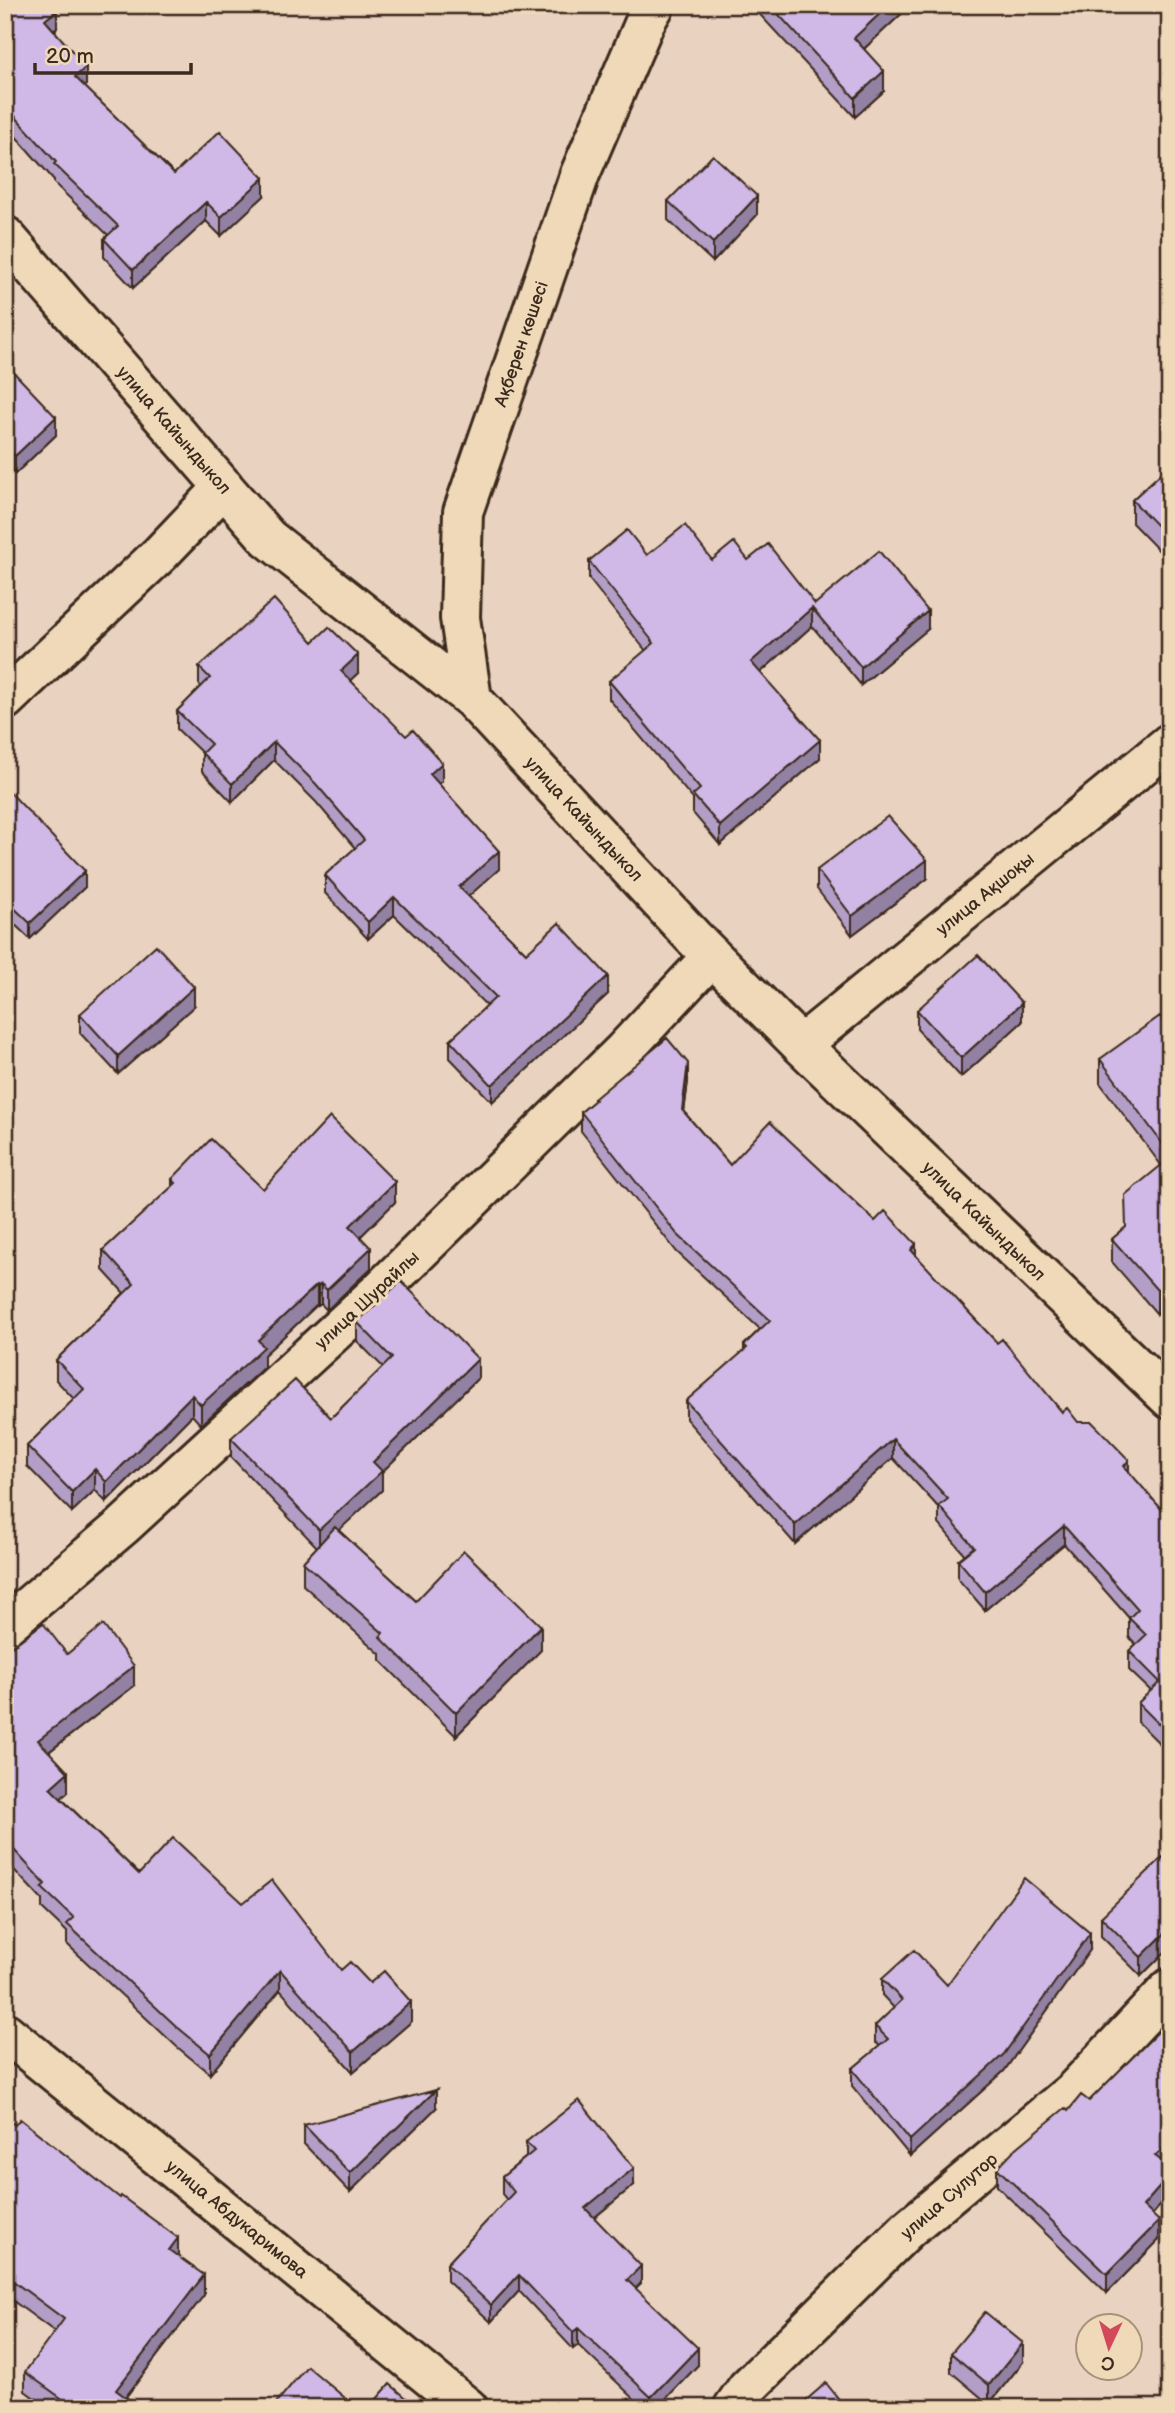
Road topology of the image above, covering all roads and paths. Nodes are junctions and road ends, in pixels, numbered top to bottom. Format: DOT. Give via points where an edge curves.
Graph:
graph roads {
  1 [pos="655,5"];
  2 [pos="5,236"];
  3 [pos="224,487"];
  4 [pos="472,699"];
  5 [pos="5,700"];
  6 [pos="1170,743"];
  7 [pos="712,956"];
  8 [pos="801,1045"];
  9 [pos="1170,1399"];
  10 [pos="5,1626"];
  11 [pos="1170,1988"];
  12 [pos="5,2032"];
  13 [pos="468,2408"];
  14 [pos="733,2408"];
  1 -- 4 [label="street, Ақберен көшесі" via="579,174 463,512 460,618"];
  2 -- 3 [label="street, улица Кайындыкол"];
  3 -- 4 [label="street, улица Кайындыкол" via="268,538"];
  3 -- 5 [label="street"];
  4 -- 7 [label="street, улица Кайындыкол"];
  6 -- 8 [label="street, улица Ақшоқы"];
  7 -- 8 [label="street, улица Кайындыкол"];
  7 -- 10 [label="street, улица Шурайлы" via="623,1051 376,1294 122,1526"];
  8 -- 9 [label="street, улица Кайындыкол"];
  11 -- 14 [label="street, улица Сулутор" via="1073,2091 908,2229 747,2388"];
  12 -- 13 [label="street, улица Абдукаримова"];
}
